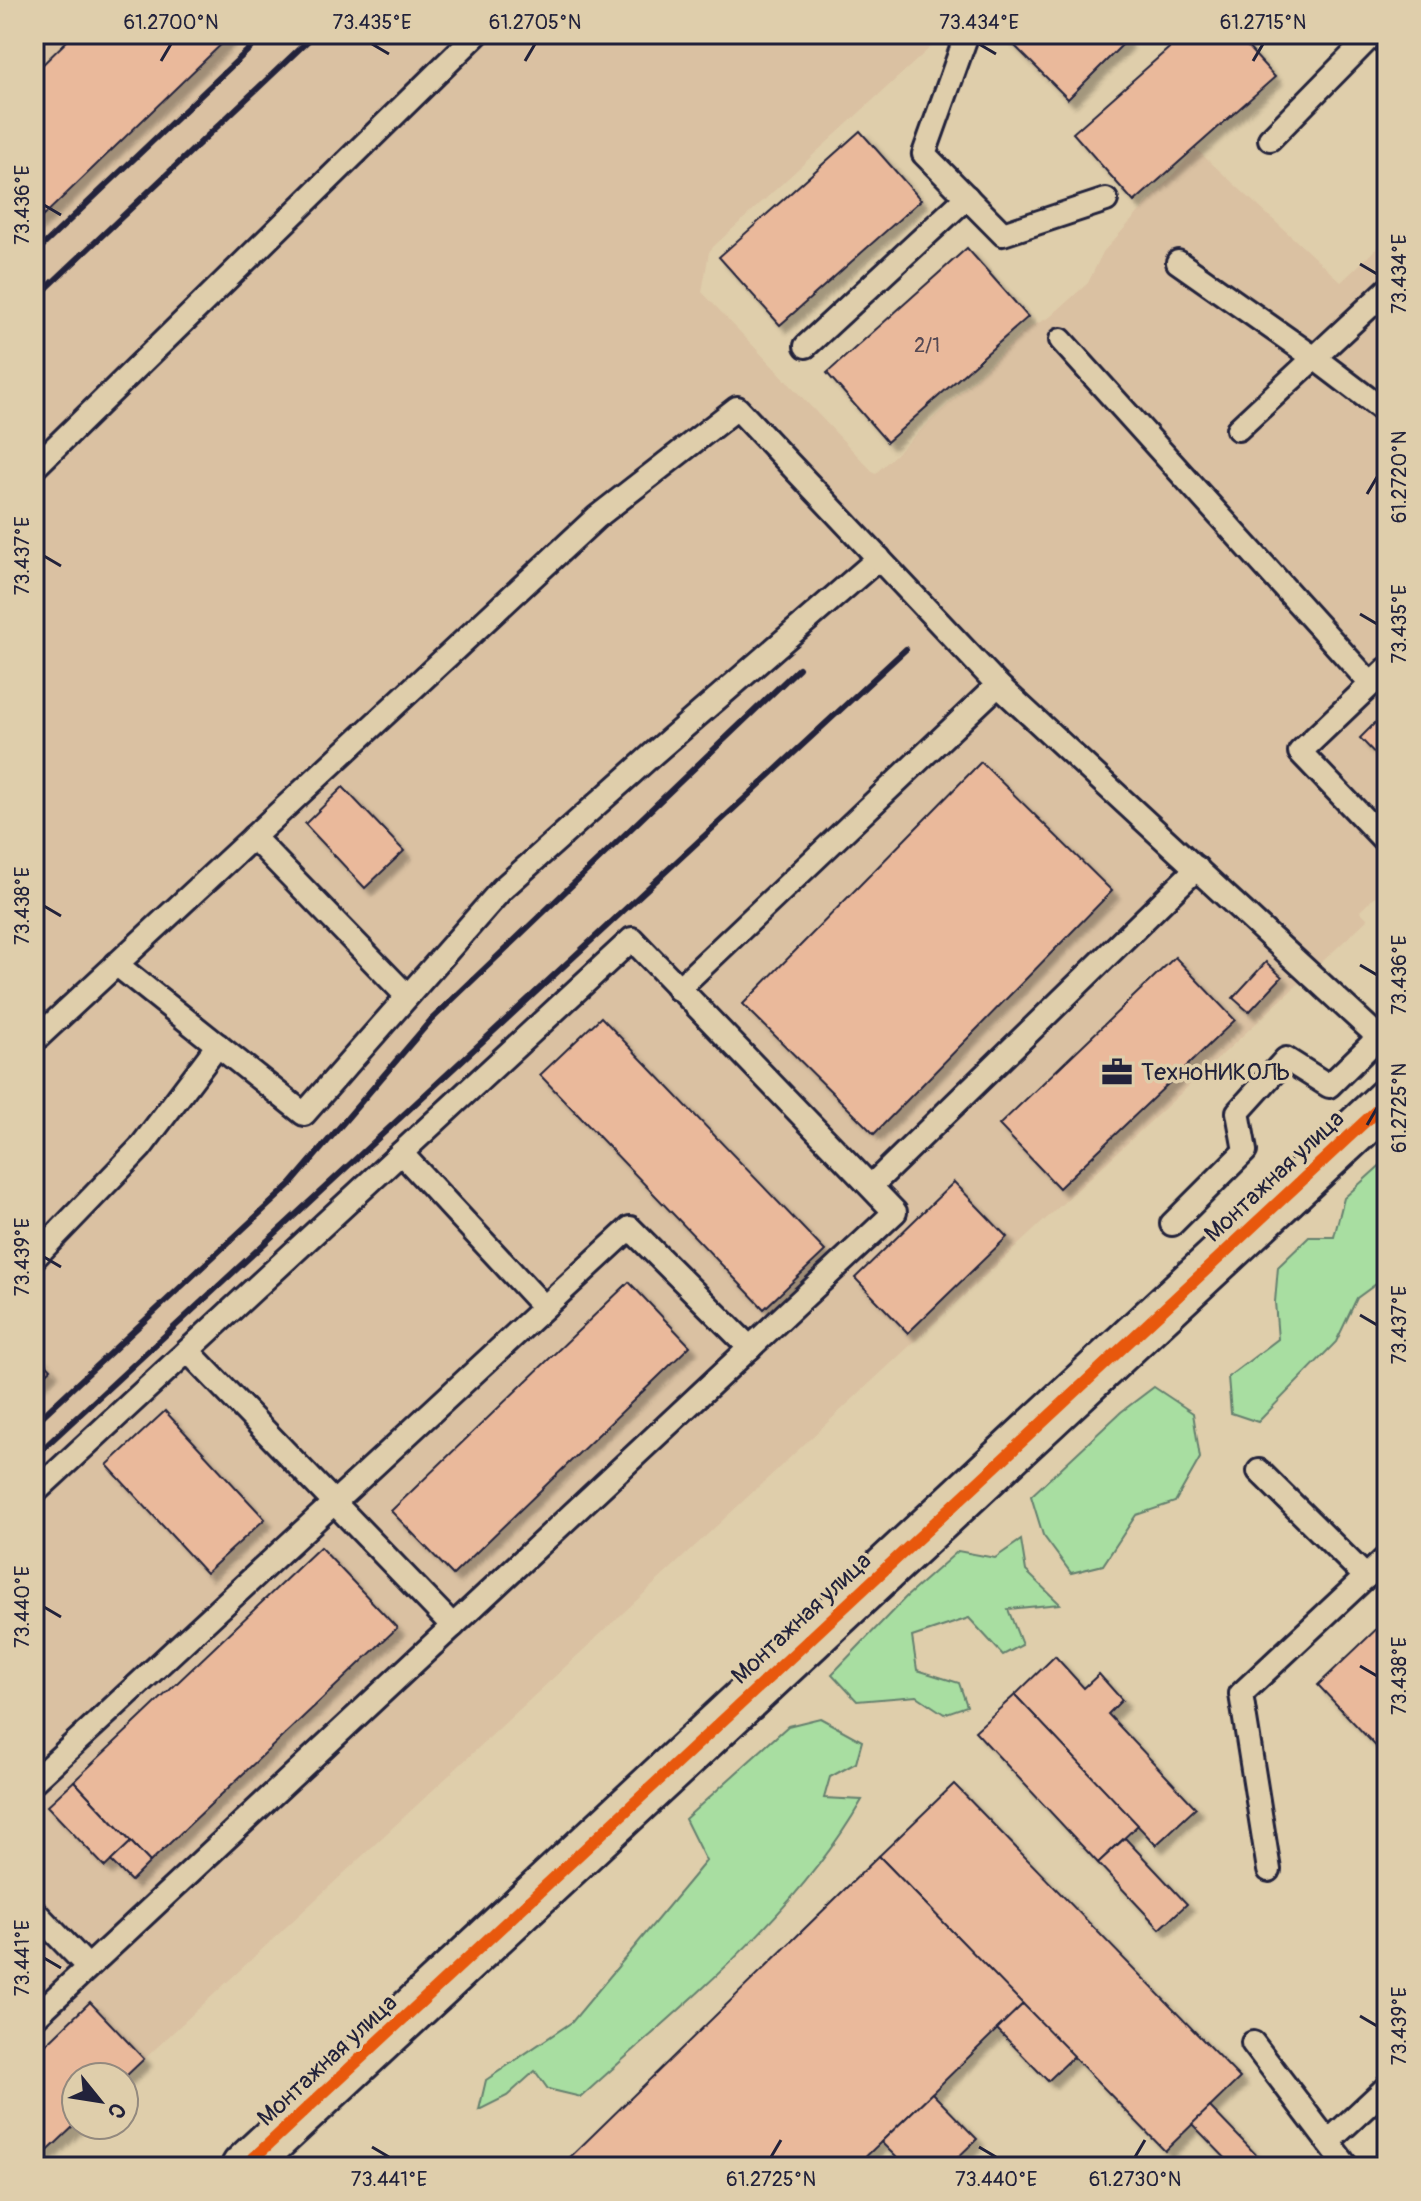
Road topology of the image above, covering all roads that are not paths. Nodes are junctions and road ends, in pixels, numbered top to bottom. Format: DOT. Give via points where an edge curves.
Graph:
graph roads {
  1 [pos="477,34"];
  2 [pos="967,34"];
  3 [pos="1373,34"];
  4 [pos="1270,139"];
  5 [pos="967,197"];
  6 [pos="1106,200"];
  7 [pos="1178,262"];
  8 [pos="1387,290"];
  9 [pos="1061,340"];
  10 [pos="806,346"];
  11 [pos="1316,359"];
  12 [pos="1387,413"];
  13 [pos="1238,429"];
  14 [pos="37,460"];
  15 [pos="879,558"];
  16 [pos="1379,676"];
  17 [pos="998,685"];
  18 [pos="253,837"];
  19 [pos="1387,843"];
  20 [pos="1197,868"];
  21 [pos="116,964"];
  22 [pos="678,989"];
  23 [pos="407,996"];
  24 [pos="1384,1037"];
  25 [pos="34,1041"];
  26 [pos="218,1045"];
  27 [pos="1387,1101"];
  28 [pos="401,1153"];
  29 [pos="871,1186"];
  30 [pos="1172,1224"];
  31 [pos="34,1258"];
  32 [pos="544,1307"];
  33 [pos="750,1348"];
  34 [pos="188,1351"];
  35 [pos="1259,1471"];
  36 [pos="34,1493"];
  37 [pos="333,1502"];
  38 [pos="1387,1557"];
  39 [pos="1366,1577"];
  40 [pos="453,1626"];
  41 [pos="34,1781"];
  42 [pos="1269,1870"];
  43 [pos="34,1911"];
  44 [pos="88,1967"];
  45 [pos="34,2018"];
  46 [pos="1253,2043"];
  47 [pos="1387,2087"];
  48 [pos="1328,2142"];
  49 [pos="244,2167"];
  50 [pos="1347,2167"];
  1 -- 14 [label="lane"];
  2 -- 5 [label="lane" via="924,154"];
  3 -- 4 [label="lane"];
  5 -- 6 [label="lane" via="1003,234"];
  5 -- 10 [label="lane"];
  7 -- 11 [label="lane"];
  8 -- 11 [label="lane"];
  9 -- 16 [label="lane"];
  11 -- 12 [label="lane"];
  11 -- 13 [label="lane"];
  15 -- 17 [label="lane"];
  15 -- 18 [label="lane" via="737,408 597,517"];
  15 -- 23 [label="lane" via="502,889"];
  16 -- 19 [label="lane" via="1300,752"];
  17 -- 20 [label="lane"];
  17 -- 22 [label="lane"];
  18 -- 21 [label="lane"];
  18 -- 23 [label="lane"];
  20 -- 24 [label="lane"];
  20 -- 29 [label="lane"];
  21 -- 25 [label="lane"];
  21 -- 26 [label="lane"];
  22 -- 28 [label="lane" via="632,939"];
  22 -- 29 [label="lane"];
  23 -- 26 [label="lane" via="304,1114"];
  24 -- 30 [label="lane" via="1329,1086 1286,1059 1238,1112 1245,1151"];
  26 -- 31 [label="lane" via="140,1148"];
  27 -- 49 [label="street, Монтажная улица"];
  28 -- 32 [label="lane"];
  28 -- 34 [label="lane"];
  29 -- 33 [label="lane" via="895,1212"];
  32 -- 33 [label="lane" via="630,1228"];
  32 -- 37 [label="lane"];
  33 -- 40 [label="lane"];
  34 -- 36 [label="lane"];
  34 -- 37 [label="lane"];
  35 -- 39 [label="lane"];
  37 -- 40 [label="lane"];
  37 -- 41 [label="lane"];
  38 -- 39 [label="lane"];
  39 -- 42 [label="lane" via="1241,1694"];
  40 -- 44 [label="lane"];
  43 -- 44 [label="lane"];
  44 -- 45 [label="lane"];
  46 -- 48 [label="lane"];
  47 -- 48 [label="lane"];
  48 -- 50 [label="lane"];
}
